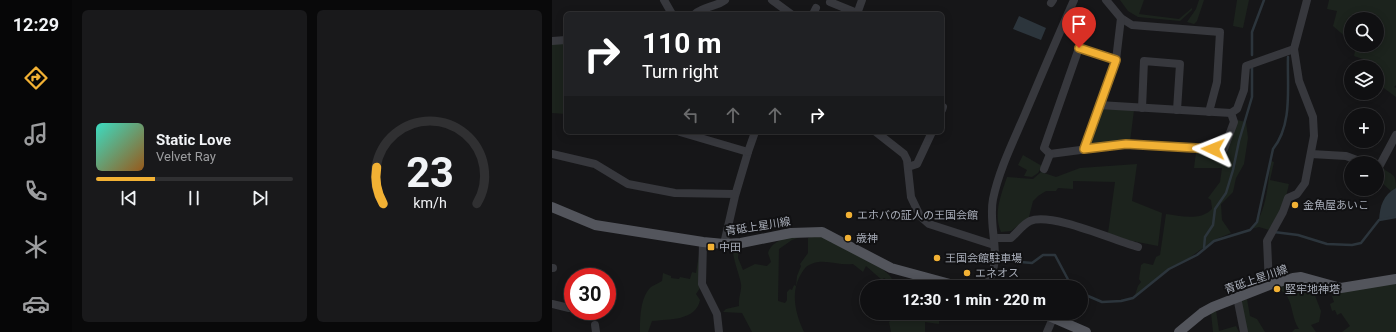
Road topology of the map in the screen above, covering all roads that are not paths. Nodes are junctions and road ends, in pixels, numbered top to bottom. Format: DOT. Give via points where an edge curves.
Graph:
graph roads {
  1 [pos="664,0"];
  2 [pos="725,0"];
  3 [pos="772,0"];
  4 [pos="862,0"];
  5 [pos="1074,0"];
  6 [pos="1106,0"];
  7 [pos="1306,0"];
  8 [pos="830,2"];
  9 [pos="671,12"];
  10 [pos="697,12"];
  11 [pos="788,12"];
  12 [pos="855,12"];
  13 [pos="857,12"];
  14 [pos="1121,18"];
  15 [pos="564,40"];
  16 [pos="552,41"];
  17 [pos="1294,49"];
  18 [pos="1116,60"];
  19 [pos="1099,104"];
  20 [pos="1142,108"];
  21 [pos="1177,110"];
  22 [pos="1209,112"];
  23 [pos="1231,113"];
  24 [pos="687,134"];
  25 [pos="754,134"];
  26 [pos="879,134"];
  27 [pos="931,134"];
  28 [pos="1396,135"];
  29 [pos="1084,149"];
  30 [pos="748,152"];
  31 [pos="552,154"];
  32 [pos="1050,154"];
  33 [pos="1311,154"];
  34 [pos="1346,156"];
  35 [pos="1384,158"];
  36 [pos="908,167"];
  37 [pos="1044,169"];
  38 [pos="735,194"];
  39 [pos="554,210"];
  40 [pos="703,242"];
  41 [pos="994,242"];
  42 [pos="724,244"];
  43 [pos="1138,247"];
  44 [pos="1396,279"];
  45 [pos="935,280"];
  46 [pos="990,280"];
  47 [pos="1269,285"];
  48 [pos="1236,297"];
  49 [pos="552,304"];
  50 [pos="564,307"];
  51 [pos="1052,320"];
  52 [pos="1058,320"];
  53 [pos="719,332"];
  54 [pos="1047,332"];
  55 [pos="1086,332"];
  56 [pos="1179,332"];
  57 [pos="1244,332"];
  1 -- 9 [label="street"];
  2 -- 10 [label="street"];
  3 -- 11 [label="street"];
  4 -- 13 [label="street"];
  5 -- 41 [label="street" via="1008,153 993,199 991,215"];
  6 -- 14 [label="street"];
  7 -- 17 [label="street"];
  8 -- 12 [label="street"];
  14 -- 18 [label="street"];
  14 -- 22 [label="street" via="1132,25 1220,32 1217,82"];
  15 -- 16 [label="street"];
  17 -- 23 [label="street" via="1246,66 1244,90 1237,109"];
  17 -- 33 [label="street" via="1299,82 1313,118"];
  18 -- 19 [label="street"];
  18 -- 32 [label="street" via="1079,48 1044,148"];
  19 -- 20 [label="street"];
  19 -- 29 [label="street"];
  20 -- 21 [label="street"];
  20 -- 21 [label="street" via="1144,61 1180,64"];
  21 -- 22 [label="street"];
  22 -- 23 [label="street"];
  23 -- 29 [label="street" via="1234,122 1224,150 1126,144"];
  24 -- 30 [label="street"];
  25 -- 30 [label="street"];
  26 -- 36 [label="street" via="904,154"];
  27 -- 36 [label="street" via="917,164"];
  28 -- 35 [label="street"];
  29 -- 32 [label="street"];
  30 -- 38 [label="street"];
  31 -- 38 [label="street" via="595,164 628,184 675,193"];
  32 -- 37 [label="street"];
  33 -- 34 [label="street"];
  33 -- 47 [label="street" via="1305,183 1297,194 1288,198 1267,241"];
  36 -- 41 [label="street" via="912,197 920,216 929,224"];
  38 -- 42 [label="street"];
  39 -- 40 [label="main road, 青砥上星川線" via="595,225"];
  40 -- 42 [label="main road, 青砥上星川線"];
  40 -- 53 [label="street" via="702,284 717,314"];
  41 -- 43 [label="street" via="1011,238 1030,221 1036,220 1068,223"];
  41 -- 46 [label="street" via="994,266"];
  42 -- 45 [label="main road, 青砥上星川線" via="752,242 791,233 822,232 891,268"];
  44 -- 47 [label="main road, 青砥上星川線" via="1348,288 1333,287 1301,277"];
  47 -- 48 [label="main road, 青砥上星川線"];
  48 -- 56 [label="main road, 青砥上星川線" via="1202,313"];
  48 -- 57 [label="street"];
  49 -- 50 [label="street"];
  51 -- 54 [label="street"];
  52 -- 55 [label="main road"];
}
